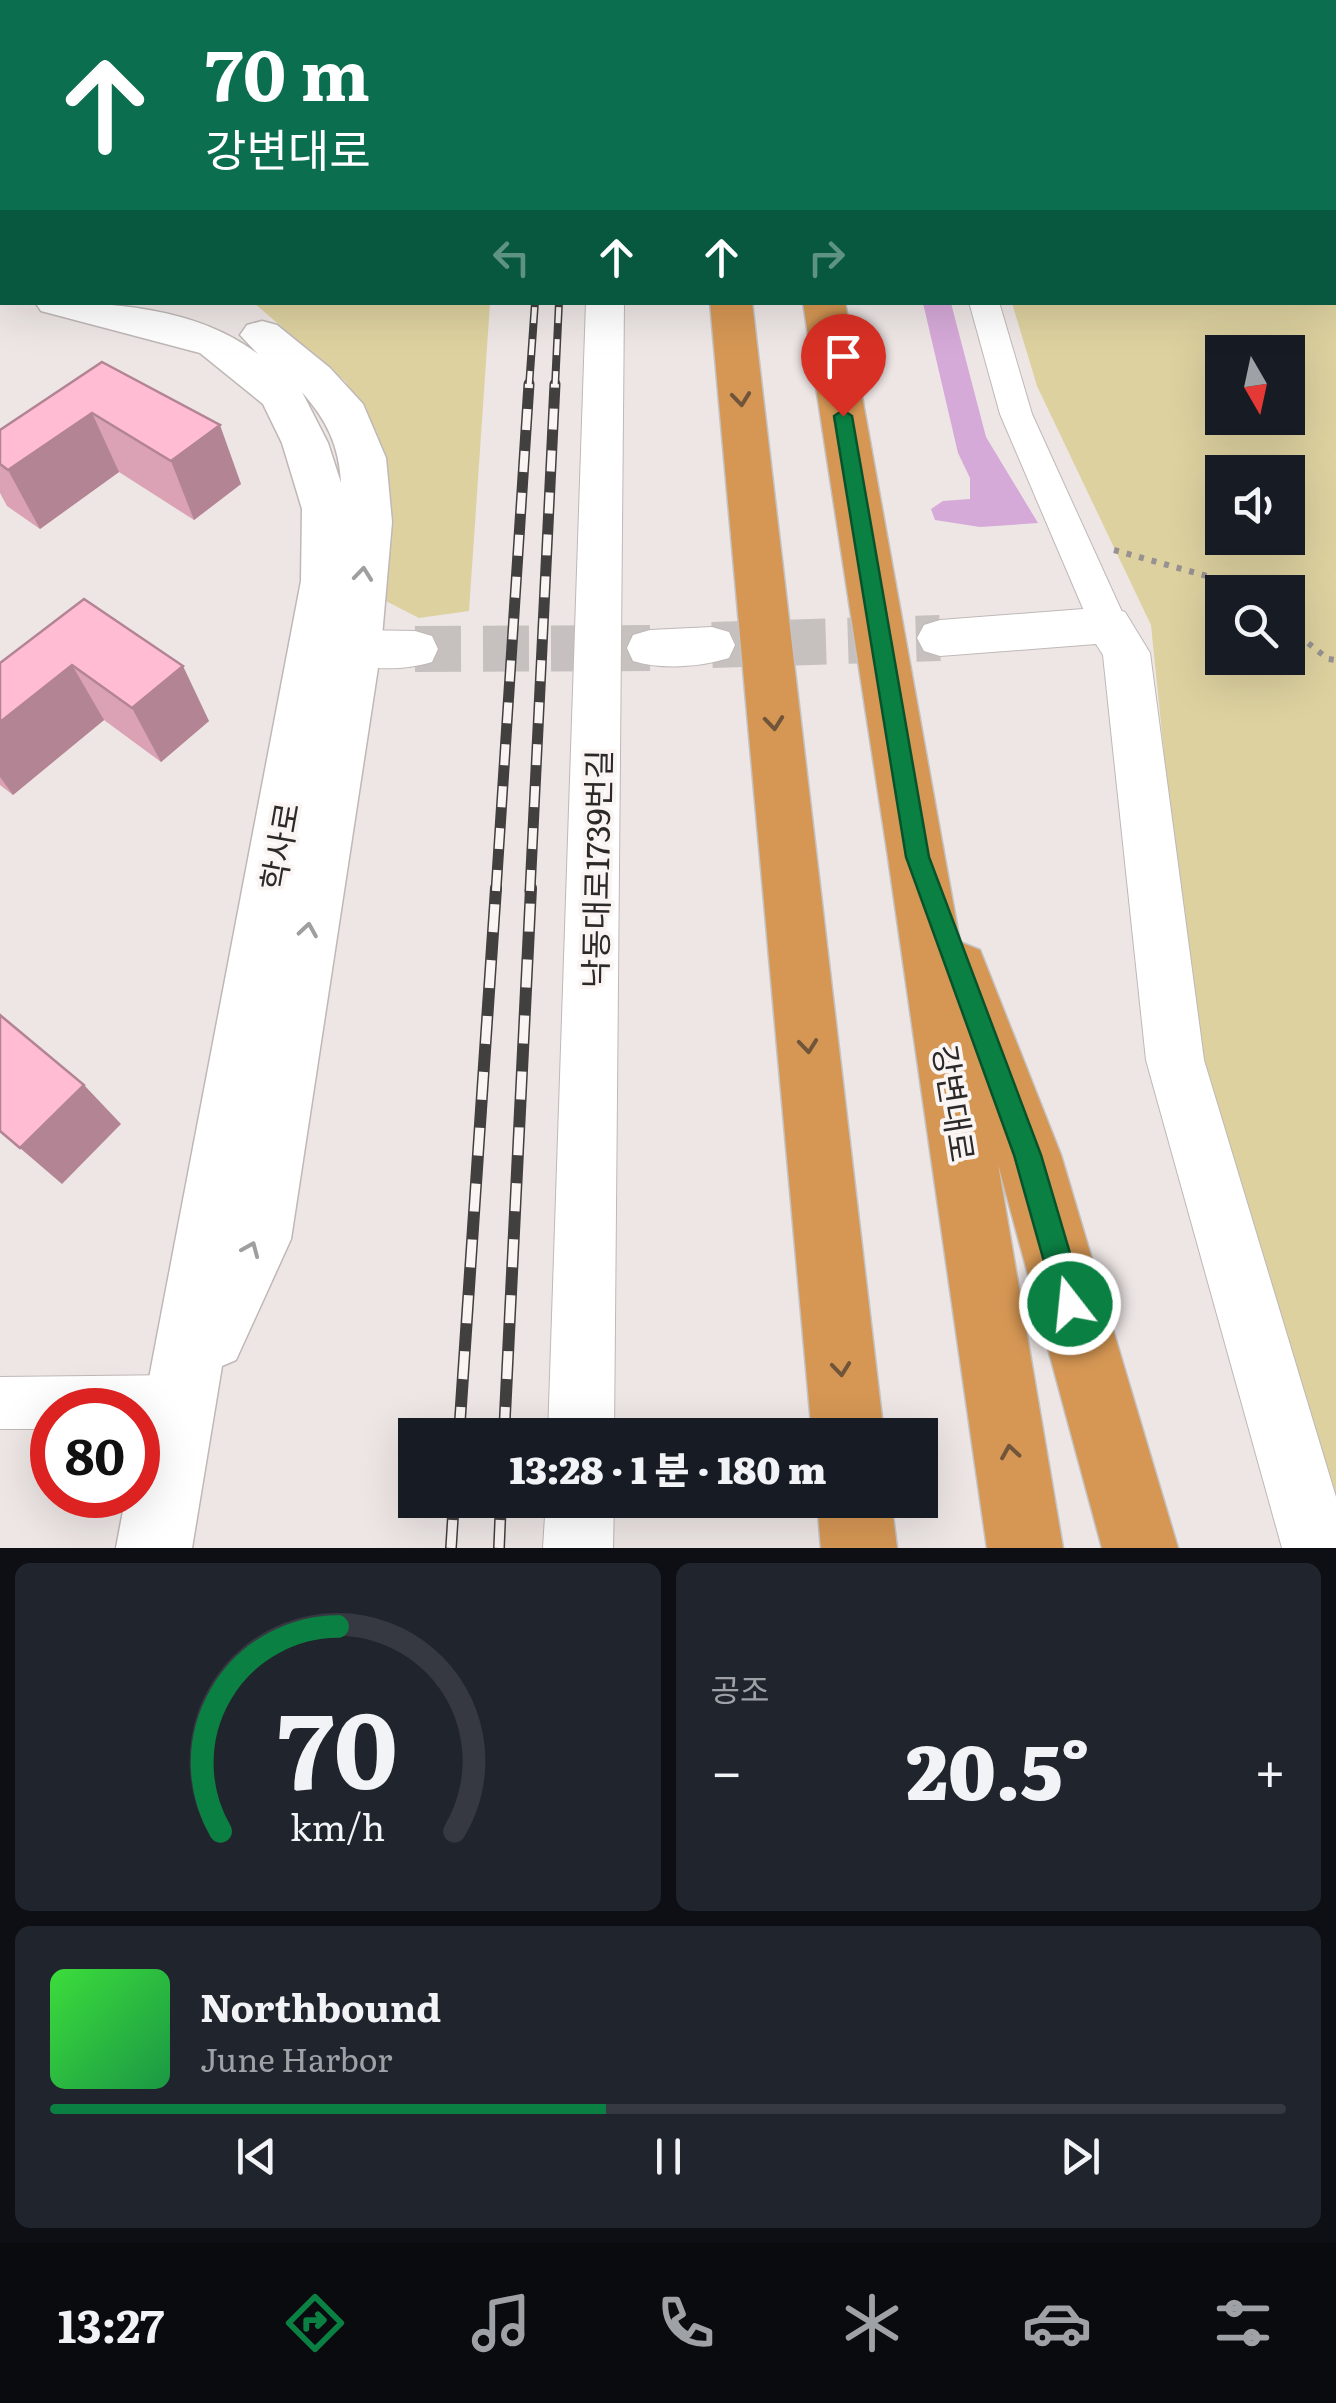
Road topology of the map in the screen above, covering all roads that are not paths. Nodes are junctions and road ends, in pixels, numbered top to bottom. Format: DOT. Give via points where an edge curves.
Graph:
graph roads {
  1 [pos="68,305"];
  2 [pos="200,305"];
  3 [pos="605,305"];
  4 [pos="731,305"];
  5 [pos="825,305"];
  6 [pos="985,305"];
  7 [pos="1109,625"];
  8 [pos="940,638"];
  9 [pos="712,646"];
  10 [pos="355,648"];
  11 [pos="650,648"];
  12 [pos="415,650"];
  13 [pos="918,857"];
  14 [pos="180,1401"];
  15 [pos="0,1403"];
  16 [pos="582,1418"];
  17 [pos="846,1418"];
  18 [pos="579,1518"];
  19 [pos="856,1518"];
  20 [pos="154,1548"];
  21 [pos="578,1548"];
  22 [pos="859,1548"];
  23 [pos="1024,1548"];
  24 [pos="1140,1548"];
  25 [pos="1317,1548"];
  1 -- 14 [label="main road, 학사로" via="215,343 281,395 326,509 326,582"];
  10 -- 2 [label="main road, one-way" via="368,522 363,458 347,415 262,334"];
  3 -- 16 [label="street, 낙동대로1739번길"];
  4 -- 17 [label="highway, one-way"];
  5 -- 13 [label="highway, 강변대로"];
  6 -- 7 [label="street" via="1016,414"];
  7 -- 8 [label="street"];
  7 -- 25 [label="street" via="1126,653 1174,1060"];
  9 -- 11 [label="street"];
  10 -- 12 [label="street"];
  14 -- 10 [label="main road, one-way" via="257,1238"];
  23 -- 13 [label="highway, 강변대로, one-way"];
  13 -- 24 [label="highway" via="1028,1155"];
  14 -- 15 [label="street"];
  14 -- 20 [label="main road, 학사로"];
  18 -- 21 [label="street"];
  19 -- 22 [label="highway"];
}
